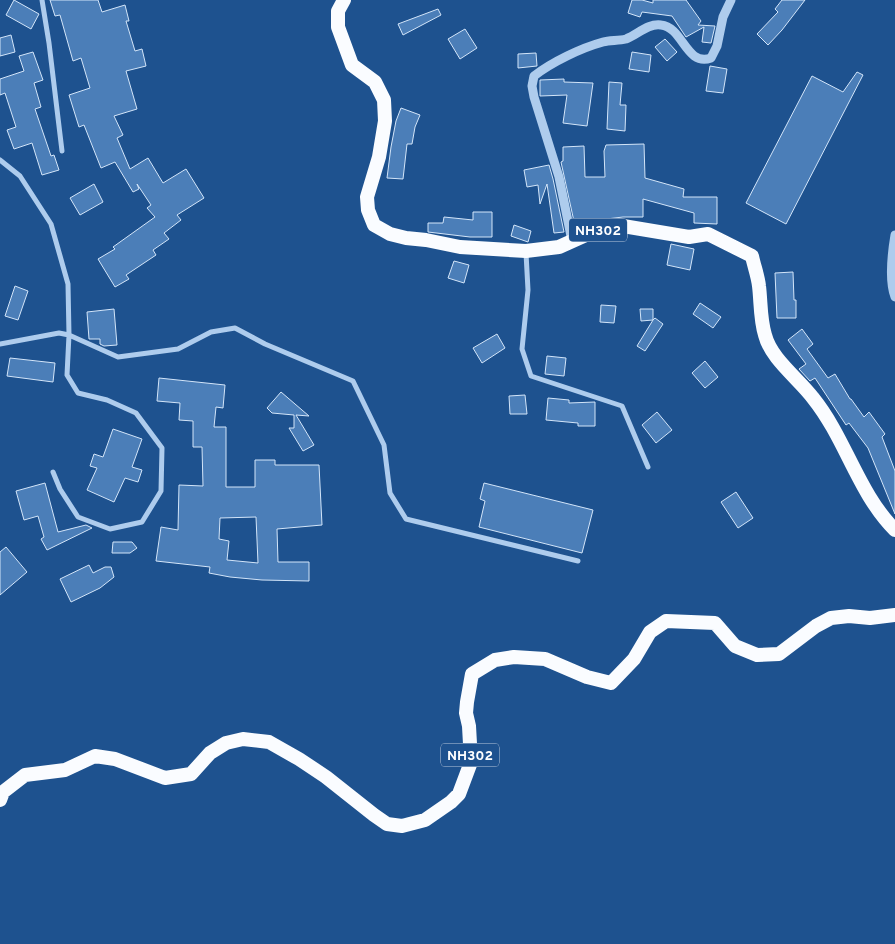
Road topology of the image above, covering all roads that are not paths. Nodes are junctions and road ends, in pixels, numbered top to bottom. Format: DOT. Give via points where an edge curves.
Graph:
graph roads {
  1 [pos="42,0"];
  2 [pos="344,0"];
  3 [pos="731,0"];
  4 [pos="62,150"];
  5 [pos="0,160"];
  6 [pos="895,235"];
  7 [pos="572,241"];
  8 [pos="526,250"];
  9 [pos="895,298"];
  10 [pos="69,335"];
  11 [pos="0,344"];
  12 [pos="648,467"];
  13 [pos="53,472"];
  14 [pos="895,530"];
  15 [pos="578,561"];
  16 [pos="895,615"];
  17 [pos="0,800"];
  1 -- 4 [label="street"];
  2 -- 8 [label="highway, NH302" via="338,11 338,27 352,65 375,82 384,100 385,121 379,157 367,197 374,225 390,234 460,247"];
  3 -- 7 [label="street" via="711,58 698,59 670,28 660,25 625,39 603,42 534,76 534,96 559,177"];
  5 -- 10 [label="street" via="20,176 51,224 68,284"];
  6 -- 9 [label="street" via="892,249"];
  7 -- 8 [label="highway, NH302" via="559,247"];
  7 -- 14 [label="highway, NH302" via="599,229 623,226 689,237 708,234 752,256 765,335 773,354 814,399 844,447 872,504"];
  8 -- 12 [label="street" via="528,290 522,348 531,376 622,406"];
  10 -- 11 [label="street" via="59,333"];
  10 -- 13 [label="street" via="67,375 78,393 107,400 136,413 162,448 160,491 142,522 110,530 78,517"];
  10 -- 15 [label="street" via="118,357 178,349 211,332 235,328 353,382 384,445 390,494 406,519"];
  16 -- 17 [label="highway, NH302" via="831,618 780,654 757,655 735,646 715,623 666,622 650,632 634,659 611,682 587,677 546,660 514,657 495,660 472,674 466,713 471,762 459,794 425,820 402,826 387,824 326,777 269,742 243,739 226,743 210,753 191,774 165,778 115,759 95,756 65,770 25,775 3,792"];
}
